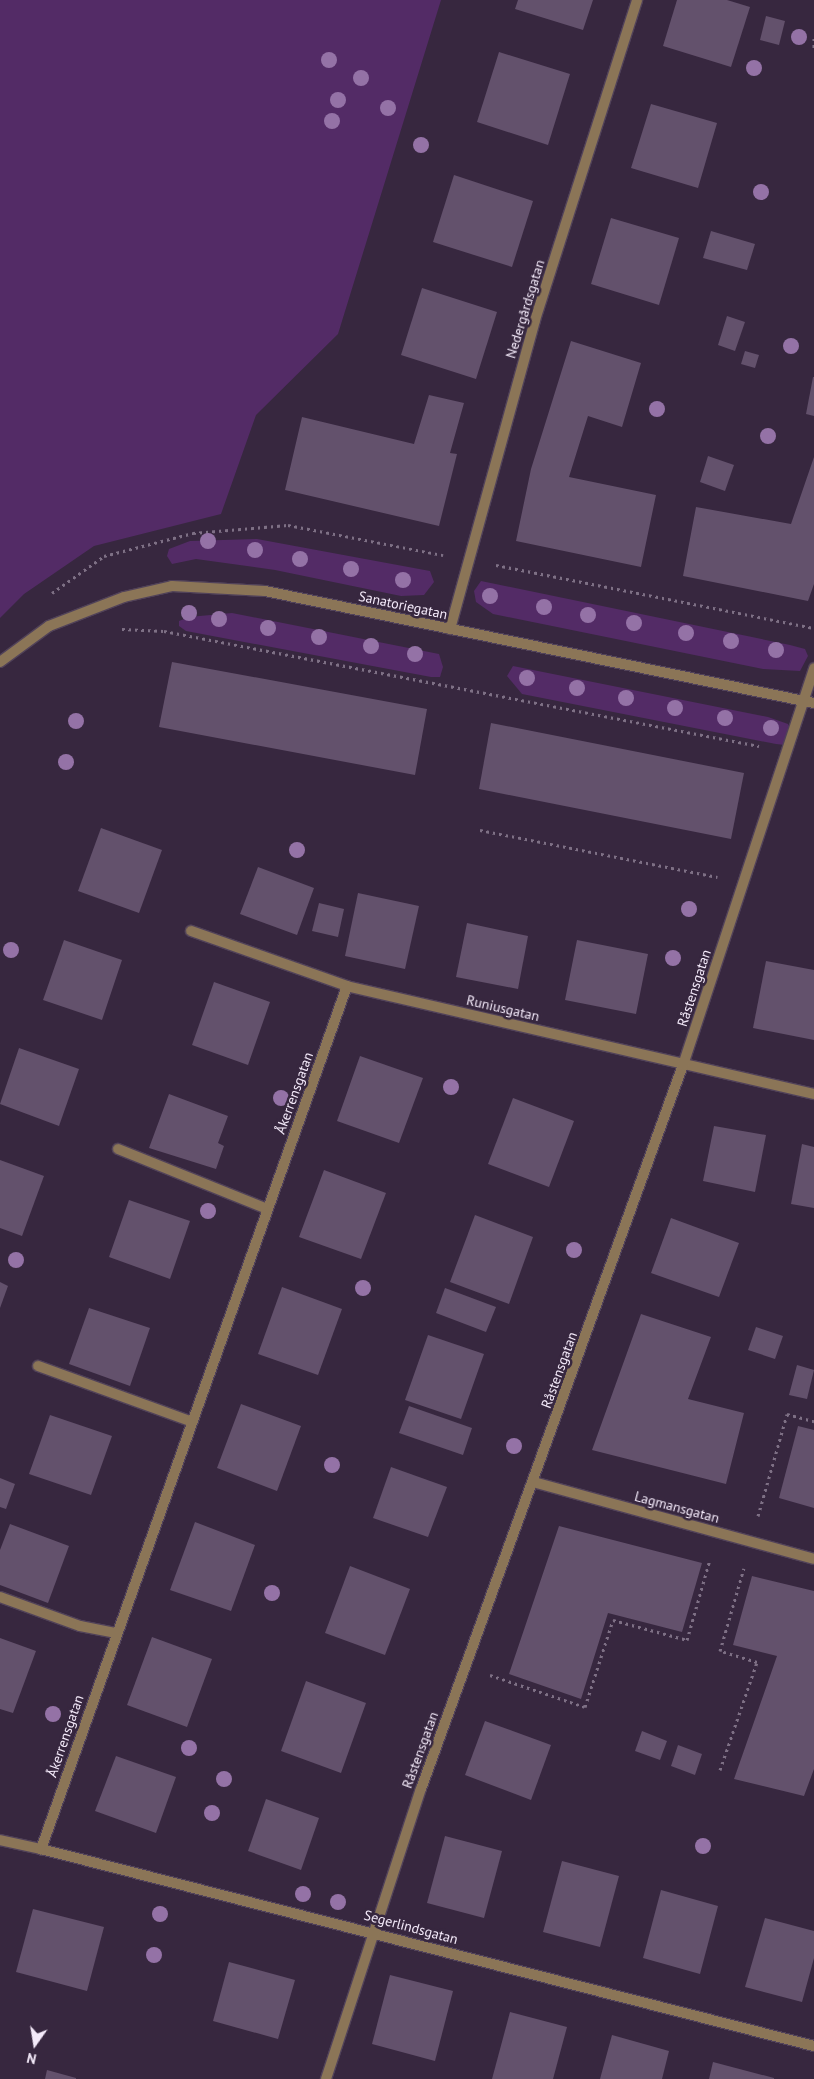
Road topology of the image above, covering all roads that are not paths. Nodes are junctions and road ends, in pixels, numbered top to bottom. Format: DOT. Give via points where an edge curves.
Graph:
graph roads {
  1 [pos="637,0"];
  2 [pos="450,628"];
  3 [pos="0,662"];
  4 [pos="814,668"];
  5 [pos="802,701"];
  6 [pos="814,704"];
  7 [pos="191,931"];
  8 [pos="347,986"];
  9 [pos="683,1065"];
  10 [pos="814,1094"];
  11 [pos="118,1149"];
  12 [pos="268,1209"];
  13 [pos="38,1366"];
  14 [pos="190,1421"];
  15 [pos="533,1482"];
  16 [pos="814,1558"];
  17 [pos="0,1597"];
  18 [pos="116,1633"];
  19 [pos="0,1840"];
  20 [pos="41,1849"];
  21 [pos="372,1931"];
  22 [pos="814,2046"];
  23 [pos="326,2079"];
  1 -- 2 [label="street, Nedergårdsgatan" via="535,320"];
  2 -- 3 [label="street, Sanatoriegatan" via="266,591 172,586 124,596 49,626"];
  2 -- 5 [label="street, Sanatoriegatan"];
  4 -- 5 [label="street, Råstensgatan"];
  5 -- 6 [label="street, Sanatoriegatan"];
  5 -- 9 [label="street, Råstensgatan"];
  7 -- 8 [label="street, Runiusgatan"];
  8 -- 9 [label="street, Runiusgatan"];
  8 -- 12 [label="street, Åkerrensgatan"];
  9 -- 10 [label="street, Runiusgatan"];
  9 -- 15 [label="street, Råstensgatan"];
  11 -- 12 [label="street"];
  12 -- 14 [label="street, Åkerrensgatan"];
  13 -- 14 [label="street"];
  14 -- 18 [label="street, Åkerrensgatan"];
  15 -- 16 [label="street, Lagmansgatan"];
  15 -- 21 [label="street, Råstensgatan"];
  17 -- 18 [label="street" via="80,1626"];
  18 -- 20 [label="street, Åkerrensgatan"];
  19 -- 20 [label="street, Segerlindsgatan"];
  20 -- 21 [label="street, Segerlindsgatan"];
  21 -- 22 [label="street, Segerlindsgatan"];
  21 -- 23 [label="street, Råstensgatan"];
}
